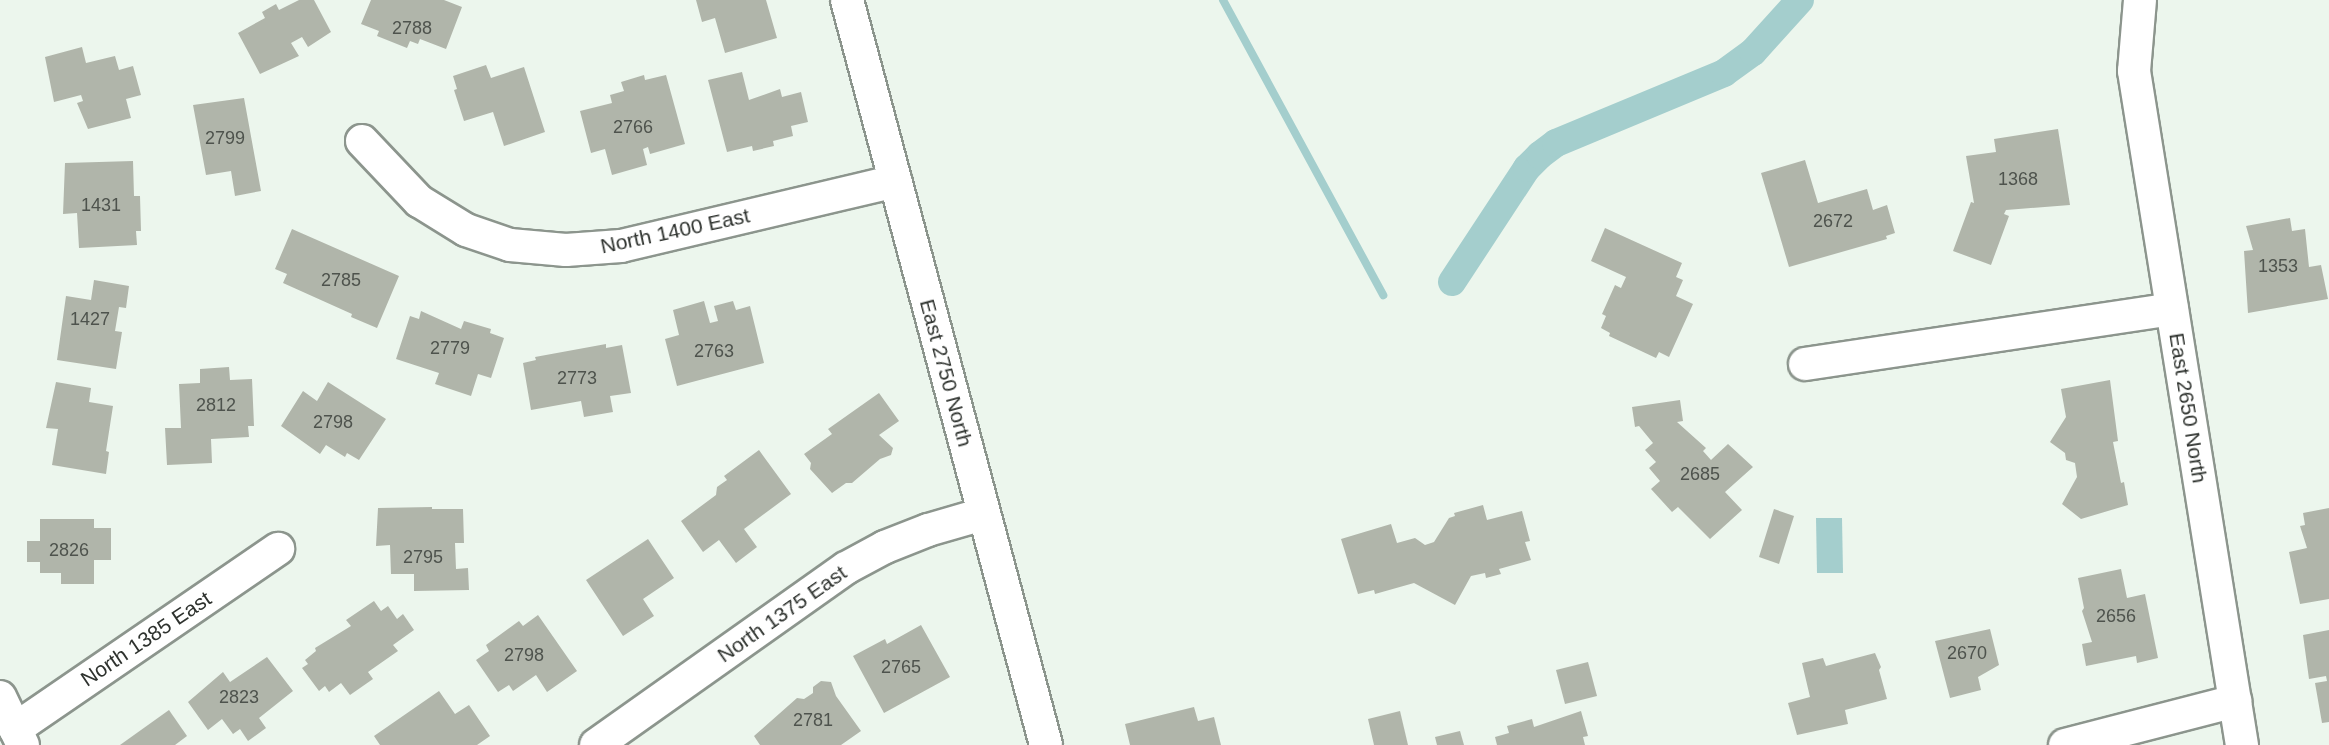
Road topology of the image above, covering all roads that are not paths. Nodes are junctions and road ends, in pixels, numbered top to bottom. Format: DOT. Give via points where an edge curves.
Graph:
graph roads {
  1 [pos="847,0"];
  2 [pos="2140,0"];
  3 [pos="362,141"];
  4 [pos="895,181"];
  5 [pos="2172,309"];
  6 [pos="1805,364"];
  7 [pos="983,514"];
  8 [pos="278,549"];
  9 [pos="0,698"];
  10 [pos="2235,701"];
  11 [pos="19,737"];
  12 [pos="596,745"];
  13 [pos="1046,745"];
  14 [pos="2065,745"];
  15 [pos="2242,745"];
  1 -- 4 [label="street, East 2750 North"];
  2 -- 5 [label="street, East 2650 North" via="2134,71"];
  3 -- 4 [label="street, North 1400 East" via="419,201 466,230 510,245 566,250 621,246"];
  4 -- 7 [label="street, East 2750 North"];
  5 -- 6 [label="street"];
  5 -- 10 [label="street, East 2650 North"];
  7 -- 12 [label="street, North 1375 East" via="917,534 846,568"];
  7 -- 13 [label="street, East 2750 North"];
  8 -- 11 [label="street, North 1385 East"];
  9 -- 11 [label="street"];
  10 -- 14 [label="street"];
  10 -- 15 [label="street, East 2650 North"];
}
